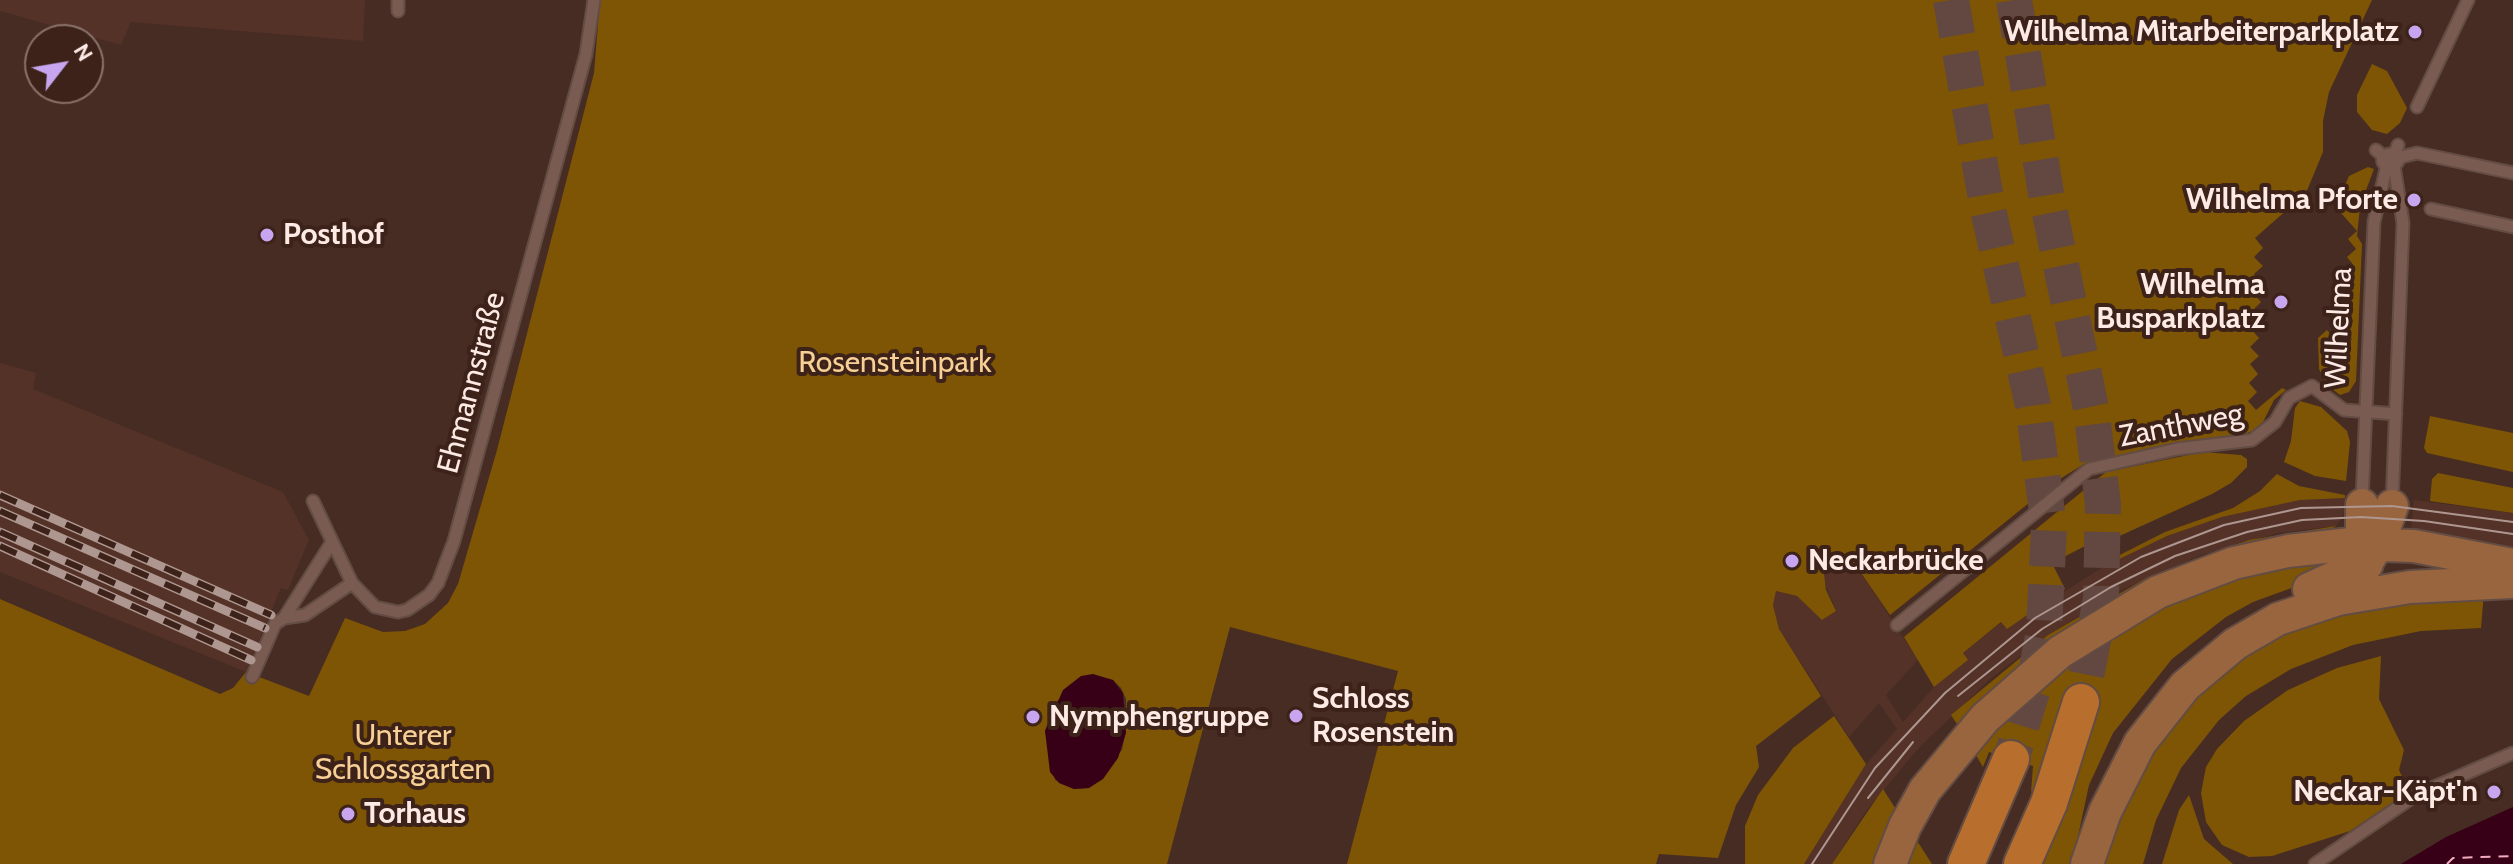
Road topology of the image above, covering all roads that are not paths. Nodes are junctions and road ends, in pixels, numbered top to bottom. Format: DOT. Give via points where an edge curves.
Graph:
graph roads {
  1 [pos="594,0"];
  2 [pos="2468,0"];
  3 [pos="2417,107"];
  4 [pos="2389,154"];
  5 [pos="2513,173"];
  6 [pos="2431,209"];
  7 [pos="2513,227"];
  8 [pos="2366,412"];
  9 [pos="2396,414"];
  10 [pos="313,501"];
  11 [pos="2370,530"];
  12 [pos="332,542"];
  13 [pos="2513,565"];
  14 [pos="2513,582"];
  15 [pos="352,583"];
  16 [pos="2410,587"];
  17 [pos="284,618"];
  18 [pos="1897,625"];
  19 [pos="252,677"];
  20 [pos="2081,702"];
  21 [pos="2513,753"];
  22 [pos="2011,759"];
  23 [pos="2098,833"];
  24 [pos="1890,864"];
  25 [pos="1966,864"];
  26 [pos="2022,864"];
  27 [pos="2087,864"];
  28 [pos="2315,864"];
  1 -- 15 [label="lane, Ehmannstraße" via="586,54 445,569 429,595 398,612 375,607"];
  2 -- 3 [label="lane"];
  4 -- 5 [label="lane" via="2417,153"];
  4 -- 8 [label="lane, Wilhelma" via="2374,222"];
  4 -- 9 [label="lane, Wilhelma" via="2403,223"];
  6 -- 7 [label="lane"];
  8 -- 9 [label="lane, Zanthweg"];
  8 -- 11 [label="lane, Wilhelma"];
  8 -- 18 [label="lane, Zanthweg" via="2340,408 2312,386 2289,398 2275,422 2252,440 2177,449 2089,469"];
  9 -- 11 [label="lane, Wilhelma"];
  10 -- 12 [label="lane, Ehmannstraße"];
  11 -- 13 [label="main road"];
  11 -- 16 [label="main road" via="2384,581"];
  11 -- 23 [label="main road" via="2344,576 2256,610 2178,665 2124,735"];
  11 -- 24 [label="main road" via="2185,580 2125,609 2060,652 1985,718 1938,772 1913,810"];
  12 -- 15 [label="lane, Ehmannstraße"];
  12 -- 17 [label="lane"];
  14 -- 16 [label="main road"];
  15 -- 17 [label="lane" via="305,615"];
  16 -- 23 [label="main road" via="2307,608 2255,631 2218,657 2185,686 2140,743"];
  17 -- 19 [label="lane" via="275,624"];
  20 -- 26 [label="main road" via="2049,803"];
  21 -- 28 [label="lane" via="2416,795"];
  22 -- 25 [label="main road"];
  23 -- 27 [label="main road"];
}
